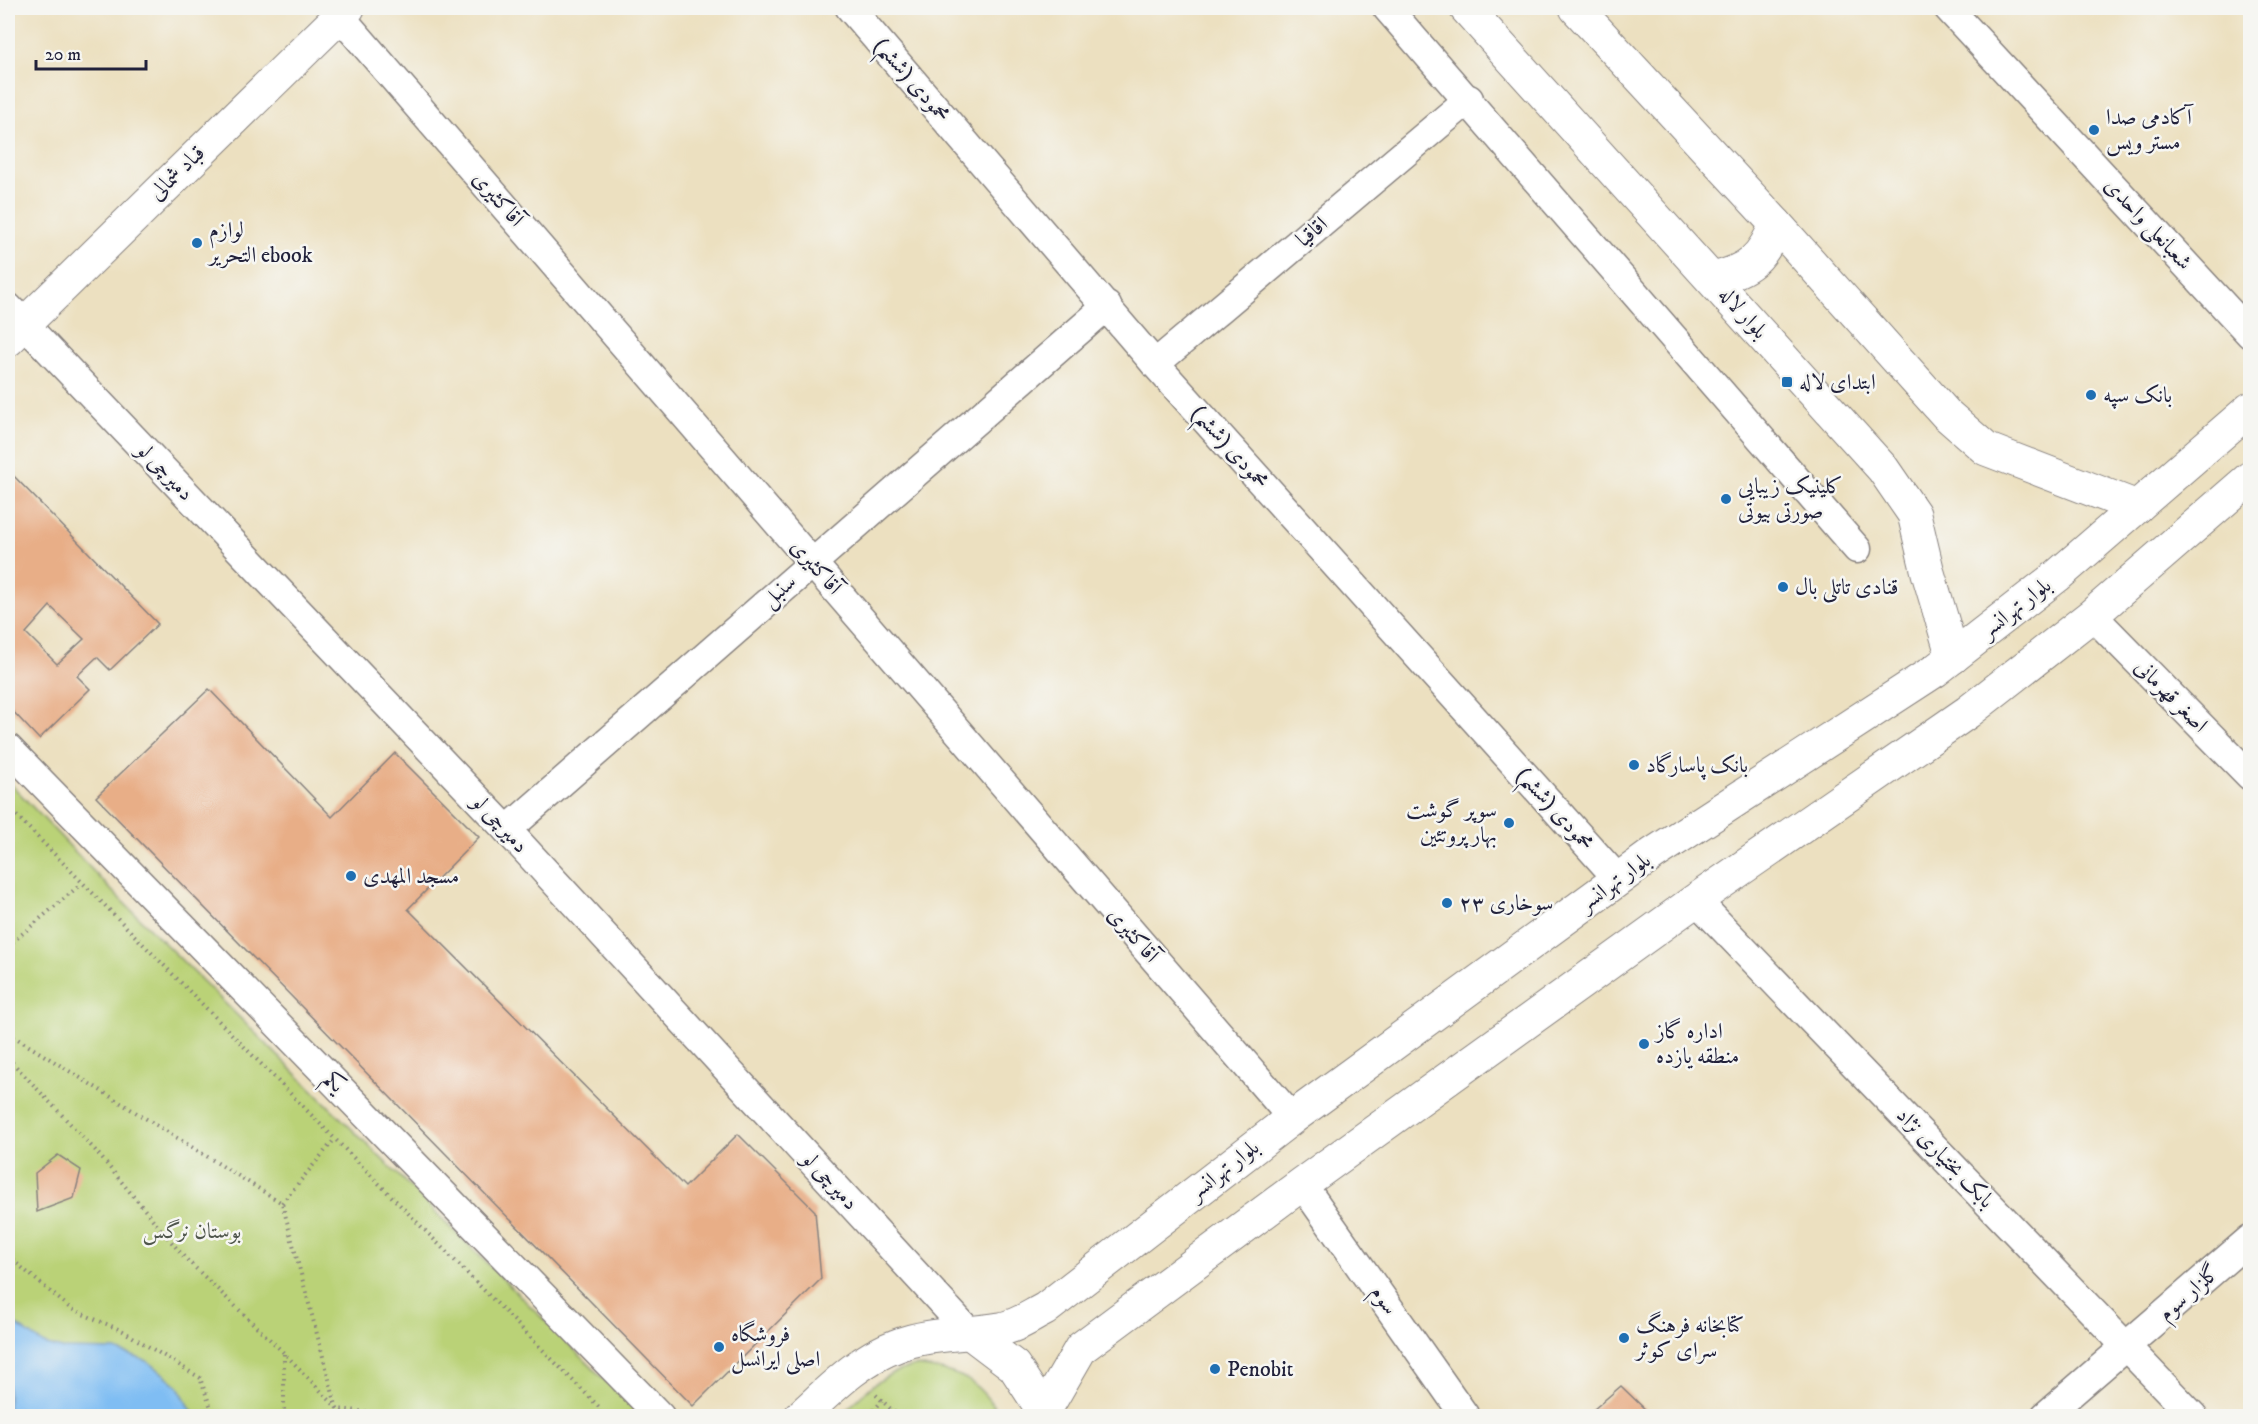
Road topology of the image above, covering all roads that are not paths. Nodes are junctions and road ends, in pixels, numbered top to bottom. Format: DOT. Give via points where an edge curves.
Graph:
graph roads {
  1 [pos="850,8"];
  2 [pos="1388,8"];
  3 [pos="1466,8"];
  4 [pos="1576,8"];
  5 [pos="1948,8"];
  6 [pos="343,11"];
  7 [pos="1469,99"];
  8 [pos="1776,224"];
  9 [pos="1713,279"];
  10 [pos="1107,306"];
  11 [pos="13,323"];
  12 [pos="2250,334"];
  13 [pos="1155,364"];
  14 [pos="2250,409"];
  15 [pos="2250,478"];
  16 [pos="2137,507"];
  17 [pos="1857,549"];
  18 [pos="812,563"];
  19 [pos="2092,615"];
  20 [pos="1953,657"];
  21 [pos="8,748"];
  22 [pos="2250,776"];
  23 [pos="507,830"];
  24 [pos="1618,879"];
  25 [pos="1696,900"];
  26 [pos="1292,1118"];
  27 [pos="1302,1184"];
  28 [pos="2250,1239"];
  29 [pos="969,1332"];
  30 [pos="2127,1347"];
  31 [pos="1044,1414"];
  32 [pos="660,1416"];
  33 [pos="801,1416"];
  34 [pos="1466,1416"];
  35 [pos="2045,1416"];
  36 [pos="2193,1416"];
  1 -- 10 [label="street, محمودی (ششم)"];
  2 -- 7 [label="street"];
  3 -- 9 [label="main road, بلوار لاله"];
  4 -- 8 [label="main road"];
  5 -- 12 [label="street, شعبانعلی واحدی"];
  6 -- 11 [label="main road, قباد شمالی"];
  6 -- 18 [label="street, آقاکثیری"];
  7 -- 13 [label="street, اقاقیا"];
  7 -- 17 [label="street"];
  8 -- 9 [label="main road" via="1768,245 1754,262 1735,274"];
  8 -- 16 [label="main road" via="1946,414 1986,449"];
  9 -- 20 [label="main road, بلوار لاله" via="1883,469 1914,514"];
  10 -- 13 [label="street, محمودی (ششم)"];
  10 -- 18 [label="street, سنبل"];
  11 -- 23 [label="street, دمیرچی لو"];
  13 -- 24 [label="street, محمودی (ششم)"];
  14 -- 16 [label="main road, بلوار تهرانسر"];
  15 -- 19 [label="main road"];
  16 -- 20 [label="main road, بلوار تهرانسر"];
  18 -- 23 [label="street, سنبل"];
  18 -- 26 [label="street, آقاکثیری"];
  19 -- 22 [label="street, اصغر قهرمانی"];
  19 -- 25 [label="main road" via="1968,712"];
  20 -- 24 [label="main road, بلوار تهرانسر"];
  21 -- 32 [label="street, یکم"];
  23 -- 29 [label="street, دمیرچی لو"];
  24 -- 26 [label="main road, بلوار تهرانسر"];
  25 -- 27 [label="main road"];
  25 -- 30 [label="street, بابک بختیاری نژاد"];
  26 -- 29 [label="main road, بلوار تهرانسر" via="1045,1309 1002,1329"];
  27 -- 31 [label="main road" via="1081,1348"];
  27 -- 34 [label="street, سوم"];
  28 -- 30 [label="street, گلزار سوم"];
  29 -- 31 [label="main road" via="1014,1366"];
  29 -- 33 [label="main road, بلوار تهرانسر" via="898,1345 874,1355"];
  30 -- 35 [label="street, گلزار سوم"];
  30 -- 36 [label="street, بابک بختیاری نژاد"];
}
